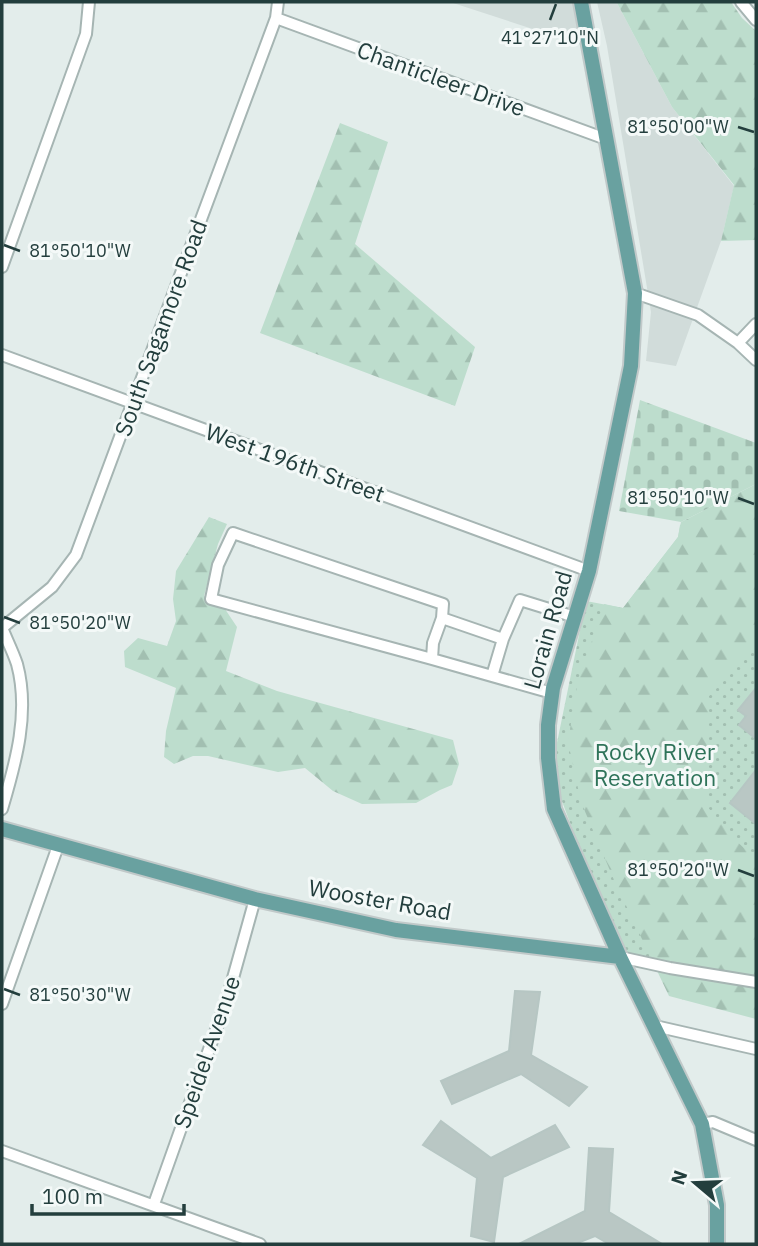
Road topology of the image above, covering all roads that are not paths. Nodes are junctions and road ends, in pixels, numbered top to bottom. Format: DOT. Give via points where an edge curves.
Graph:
graph roads {
  1 [pos="89,2"];
  2 [pos="278,2"];
  3 [pos="581,2"];
  4 [pos="741,2"];
  5 [pos="276,18"];
  6 [pos="756,20"];
  7 [pos="606,139"];
  8 [pos="2,267"];
  9 [pos="635,293"];
  10 [pos="756,324"];
  11 [pos="738,343"];
  12 [pos="2,355"];
  13 [pos="756,359"];
  14 [pos="133,403"];
  15 [pos="589,570"];
  16 [pos="575,617"];
  17 [pos="442,618"];
  18 [pos="2,628"];
  19 [pos="503,639"];
  20 [pos="432,659"];
  21 [pos="492,676"];
  22 [pos="552,693"];
  23 [pos="2,808"];
  24 [pos="2,829"];
  25 [pos="58,846"];
  26 [pos="255,899"];
  27 [pos="620,957"];
  28 [pos="756,982"];
  29 [pos="2,1004"];
  30 [pos="655,1026"];
  31 [pos="756,1049"];
  32 [pos="702,1124"];
  33 [pos="756,1140"];
  34 [pos="2,1151"];
  35 [pos="154,1204"];
  36 [pos="260,1244"];
  37 [pos="717,1244"];
  1 -- 8 [label="street" via="86,34"];
  2 -- 5 [label="street, South Sagamore Road"];
  3 -- 7 [label="main road, Lorain Road"];
  4 -- 6 [label="street"];
  5 -- 7 [label="street, Chanticleer Drive"];
  5 -- 14 [label="street, South Sagamore Road"];
  7 -- 9 [label="main road, Lorain Road"];
  9 -- 11 [label="street" via="698,315"];
  9 -- 15 [label="main road, Lorain Road" via="631,366"];
  10 -- 11 [label="street"];
  11 -- 13 [label="street"];
  12 -- 14 [label="street, West 196th Street"];
  14 -- 15 [label="street, West 196th Street"];
  14 -- 18 [label="street, South Sagamore Road" via="76,555 52,587"];
  15 -- 16 [label="main road, Lorain Road"];
  16 -- 19 [label="street" via="520,600"];
  16 -- 22 [label="main road, Lorain Road"];
  17 -- 19 [label="street"];
  17 -- 20 [label="street"];
  17 -- 20 [label="street" via="443,604 233,533 218,565 211,599"];
  18 -- 23 [label="street" via="17,665 22,712 17,759"];
  19 -- 21 [label="street"];
  20 -- 21 [label="street"];
  21 -- 22 [label="street"];
  22 -- 27 [label="main road, Lorain Road" via="548,758 554,809"];
  24 -- 25 [label="main road, Wooster Road"];
  25 -- 26 [label="main road, Wooster Road"];
  25 -- 29 [label="street"];
  26 -- 27 [label="main road, Wooster Road" via="396,930"];
  26 -- 35 [label="street, Speidel Avenue" via="228,996"];
  27 -- 28 [label="street, Wooster Road"];
  27 -- 30 [label="main road, Lorain Road"];
  30 -- 31 [label="street"];
  30 -- 32 [label="main road, Lorain Road"];
  32 -- 33 [label="street" via="713,1122"];
  32 -- 37 [label="main road, Lorain Road" via="717,1205"];
  34 -- 35 [label="street"];
  35 -- 36 [label="street"];
}
